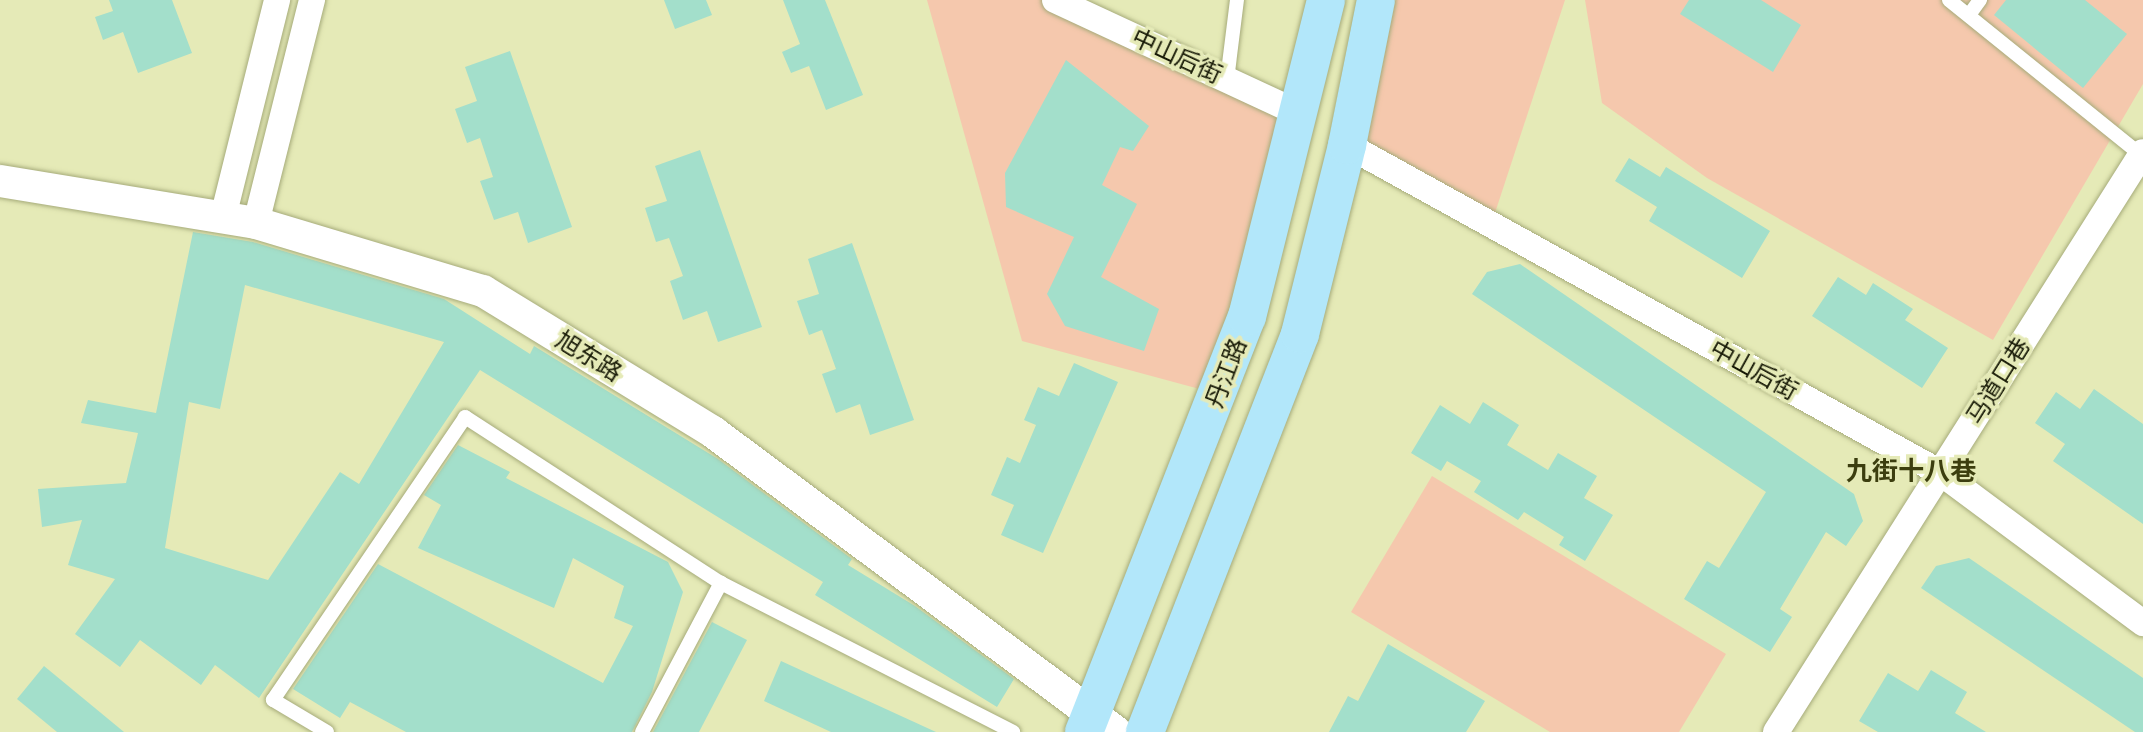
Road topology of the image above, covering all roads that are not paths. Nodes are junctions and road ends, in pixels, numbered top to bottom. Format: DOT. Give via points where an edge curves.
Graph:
graph roads {
  1 [pos="277,0"];
  2 [pos="312,0"];
  3 [pos="1056,0"];
  4 [pos="1237,0"];
  5 [pos="1326,0"];
  6 [pos="1376,0"];
  7 [pos="1949,0"];
  8 [pos="1980,0"];
  9 [pos="1969,15"];
  10 [pos="1227,80"];
  11 [pos="1298,113"];
  12 [pos="1347,145"];
  13 [pos="2142,154"];
  14 [pos="0,181"];
  15 [pos="223,217"];
  16 [pos="256,223"];
  17 [pos="1941,473"];
  18 [pos="721,583"];
  19 [pos="2143,623"];
  20 [pos="1098,727"];
  21 [pos="327,732"];
  22 [pos="642,732"];
  23 [pos="1013,732"];
  24 [pos="1145,732"];
  25 [pos="1776,732"];
  1 -- 15 [label="street"];
  2 -- 16 [label="street"];
  3 -- 10 [label="street, 中山后街"];
  4 -- 10 [label="lane"];
  5 -- 11 [label="main road, 丹江路"];
  6 -- 12 [label="main road"];
  7 -- 9 [label="lane"];
  8 -- 9 [label="lane"];
  9 -- 13 [label="lane"];
  10 -- 11 [label="street, 中山后街"];
  11 -- 20 [label="main road, 丹江路" via="1247,317"];
  12 -- 17 [label="street, 中山后街"];
  12 -- 24 [label="main road" via="1300,334"];
  13 -- 17 [label="street, 马道口巷"];
  14 -- 15 [label="street, 旭东路"];
  15 -- 16 [label="street, 旭东路"];
  16 -- 20 [label="street, 旭东路" via="483,291 713,432"];
  17 -- 19 [label="street, 中山后街"];
  17 -- 25 [label="street, 马道口巷"];
  18 -- 21 [label="lane" via="465,417 273,700"];
  18 -- 22 [label="lane"];
  18 -- 23 [label="lane"];
}
